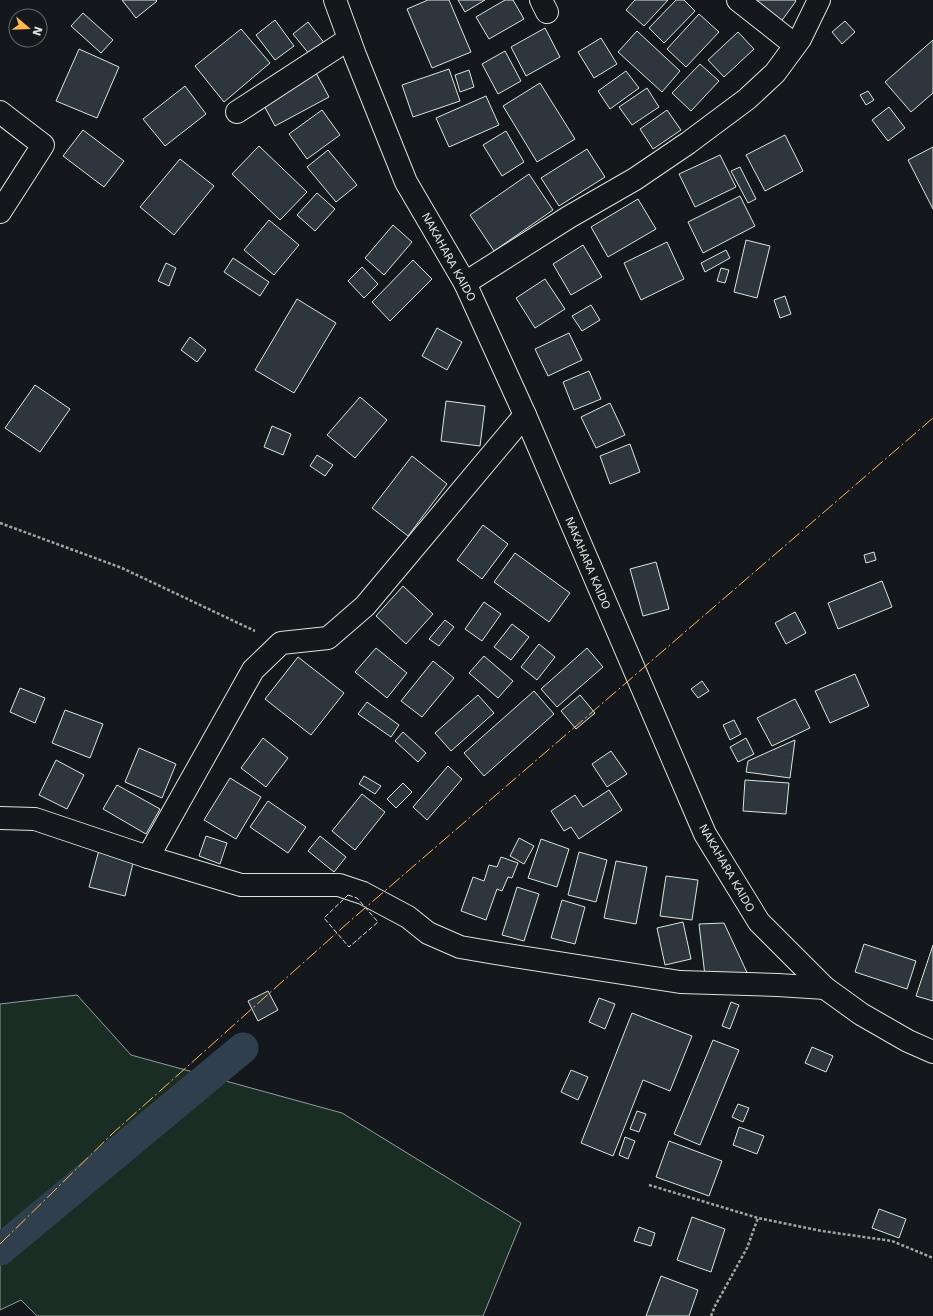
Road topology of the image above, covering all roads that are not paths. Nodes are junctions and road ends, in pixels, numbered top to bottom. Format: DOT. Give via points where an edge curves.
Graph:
graph roads {
  1 [pos="335,0"];
  2 [pos="738,0"];
  3 [pos="819,0"];
  4 [pos="349,39"];
  5 [pos="795,45"];
  6 [pos="0,112"];
  7 [pos="237,112"];
  8 [pos="0,212"];
  9 [pos="465,283"];
  10 [pos="525,414"];
  11 [pos="0,818"];
  12 [pos="148,857"];
  13 [pos="825,988"];
  14 [pos="933,1052"];
  1 -- 4 [label="street, NAKAHARA KAIDO"];
  2 -- 5 [label="street"];
  3 -- 5 [label="street"];
  4 -- 7 [label="street"];
  4 -- 9 [label="street, NAKAHARA KAIDO" via="406,182"];
  5 -- 9 [label="street" via="774,73 747,99 688,143"];
  6 -- 8 [label="street" via="43,145"];
  9 -- 10 [label="street, NAKAHARA KAIDO"];
  10 -- 12 [label="street" via="366,606 328,638 281,643 253,670"];
  10 -- 13 [label="street, NAKAHARA KAIDO" via="705,834 759,922"];
  11 -- 12 [label="street" via="35,818"];
  12 -- 13 [label="street" via="241,884 339,885 363,893 408,917 428,933 460,947 680,982"];
  13 -- 14 [label="street, NAKAHARA KAIDO" via="861,1014"];
}
